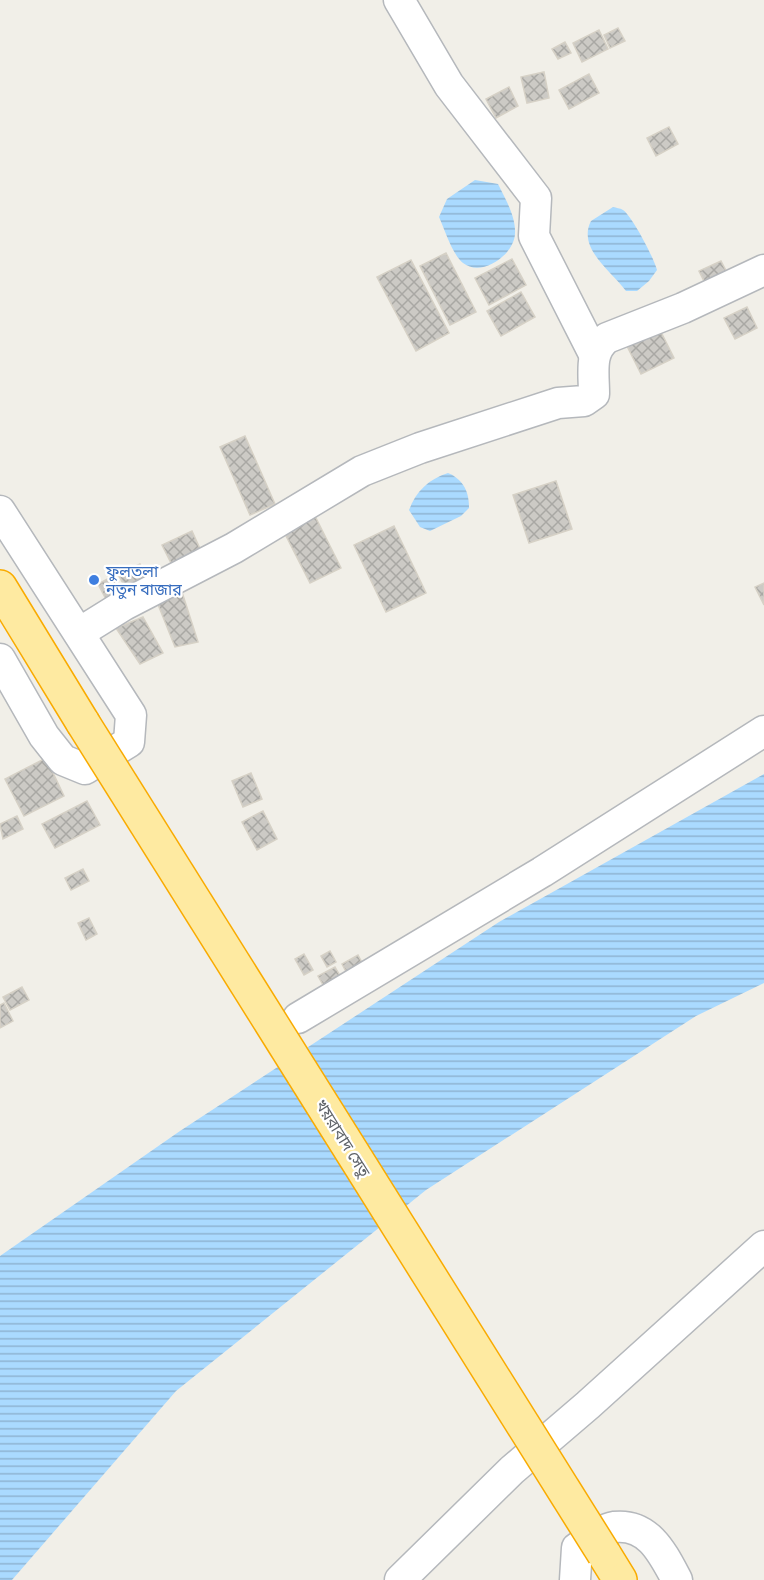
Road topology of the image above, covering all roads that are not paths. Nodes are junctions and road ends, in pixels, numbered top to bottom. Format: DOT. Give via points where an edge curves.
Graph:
graph roads {
  1 [pos="399,0"];
  2 [pos="764,270"];
  3 [pos="594,354"];
  4 [pos="0,511"];
  5 [pos="0,588"];
  6 [pos="79,633"];
  7 [pos="0,659"];
  8 [pos="764,731"];
  9 [pos="298,1018"];
  10 [pos="764,1246"];
  11 [pos="612,1567"];
  12 [pos="400,1580"];
  13 [pos="575,1580"];
  14 [pos="677,1580"];
  1 -- 3 [label="street" via="449,85 536,198 534,236"];
  2 -- 3 [label="street" via="607,338"];
  3 -- 6 [label="street" via="594,393 584,401 558,403 362,471 234,548"];
  4 -- 6 [label="street"];
  5 -- 11 [label="highway, খয়রাবাদ সেতু, bridge"];
  6 -- 7 [label="street" via="131,715 129,742 86,769 63,760 44,736"];
  8 -- 9 [label="street" via="542,873"];
  10 -- 12 [label="street" via="512,1470"];
  13 -- 14 [label="street" via="577,1548 612,1527 636,1528 657,1543"];
}
